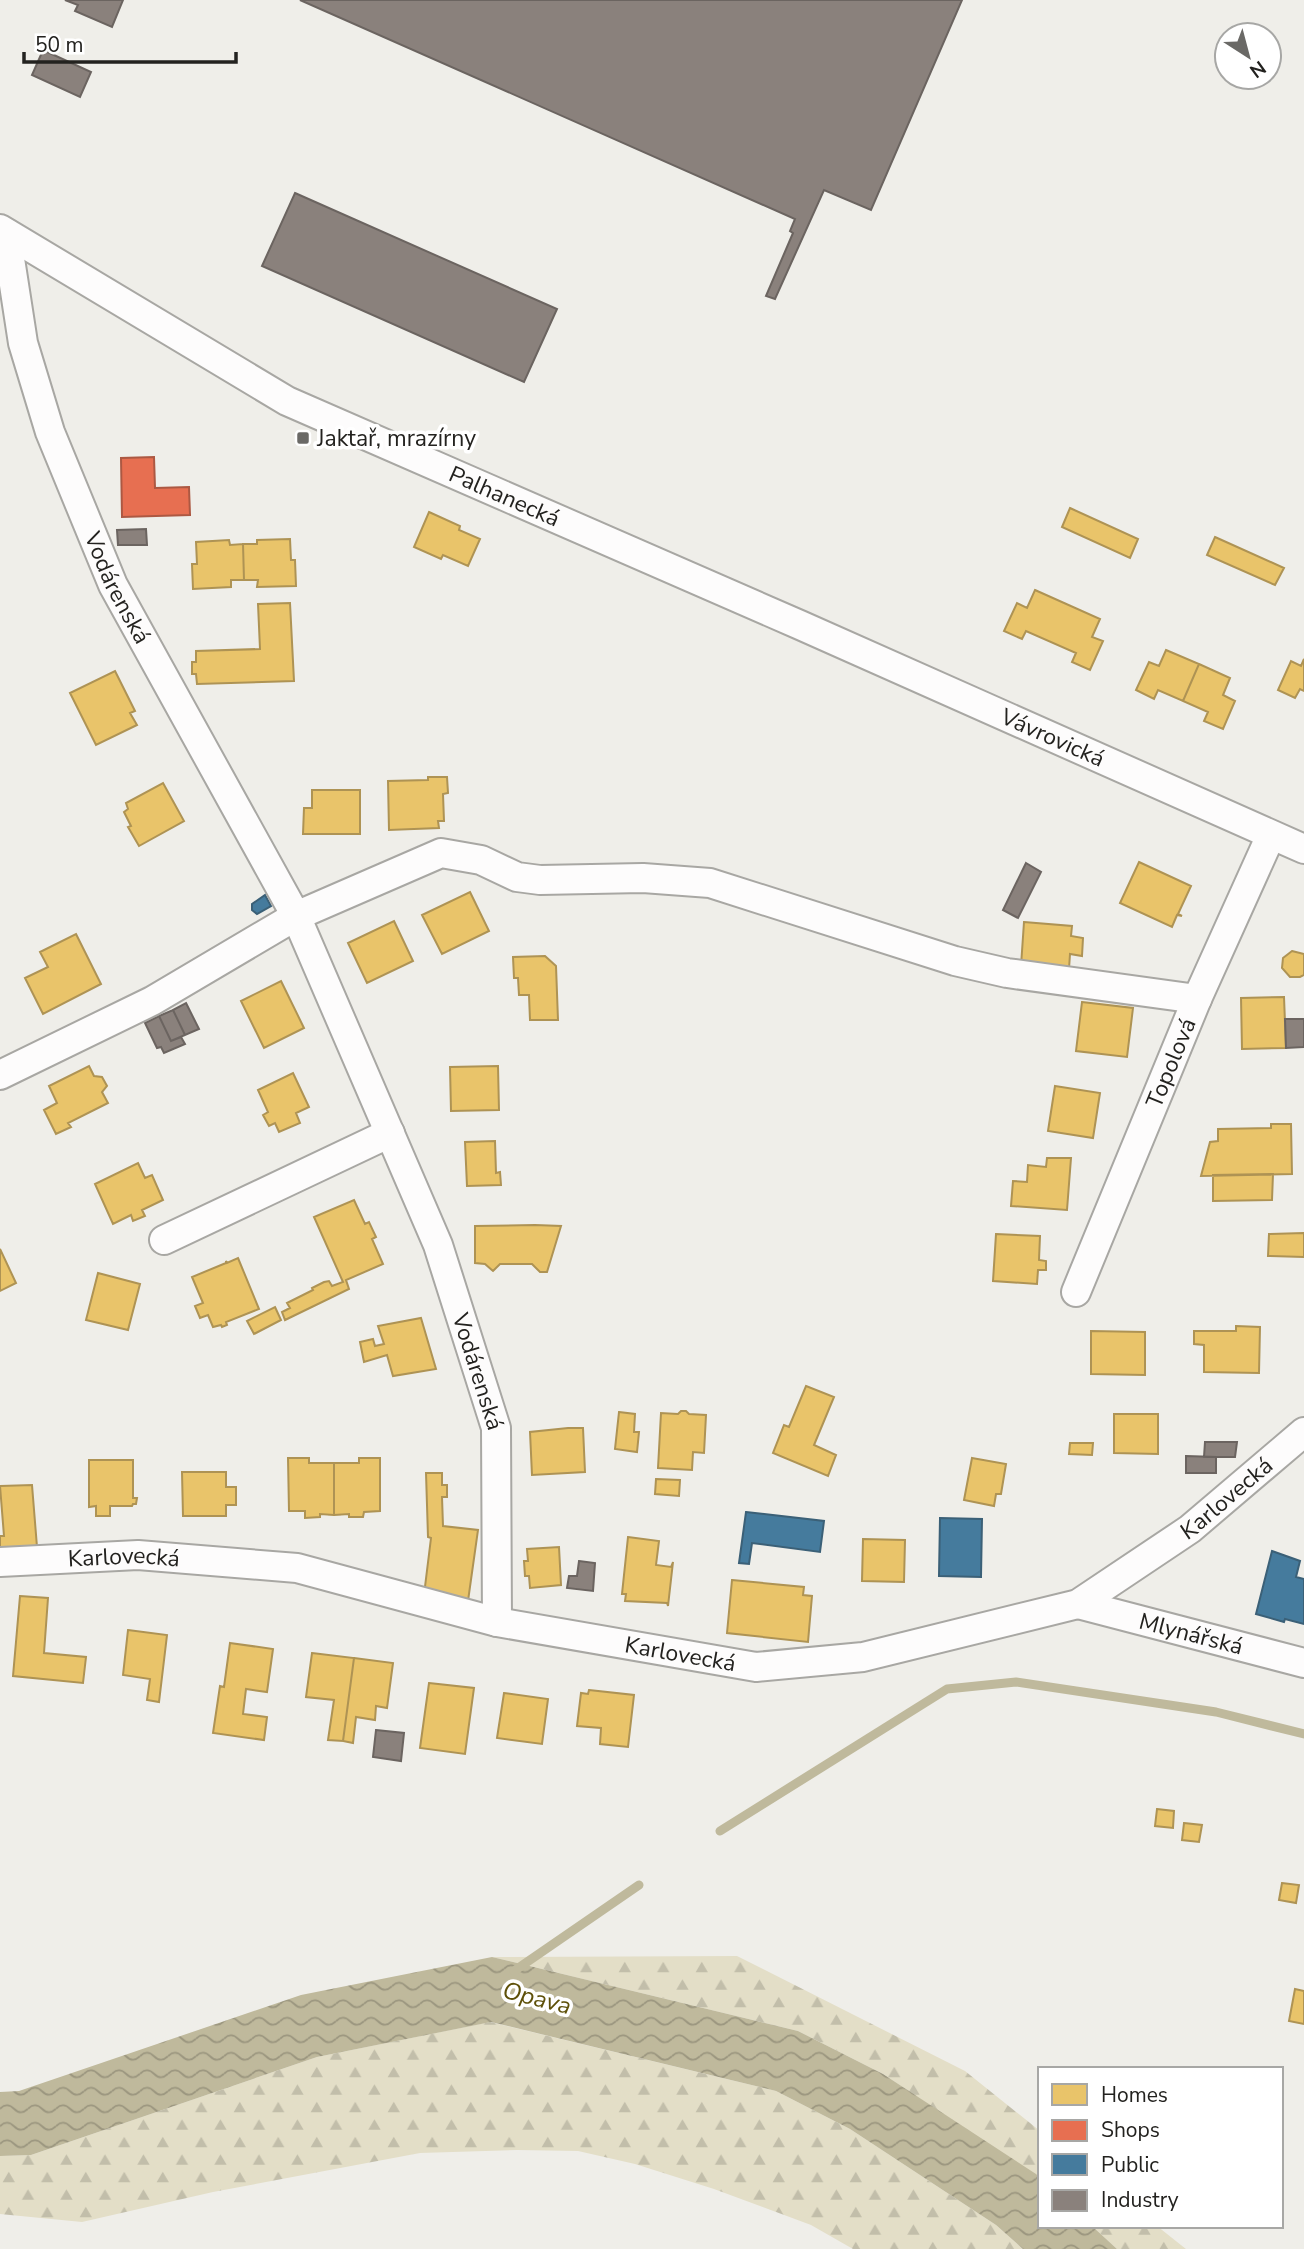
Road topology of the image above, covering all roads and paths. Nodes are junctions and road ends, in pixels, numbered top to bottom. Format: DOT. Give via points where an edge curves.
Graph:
graph roads {
  1 [pos="3,231"];
  2 [pos="800,625"];
  3 [pos="1271,835"];
  4 [pos="1304,849"];
  5 [pos="296,916"];
  6 [pos="1197,999"];
  7 [pos="0,1075"];
  8 [pos="390,1133"];
  9 [pos="164,1240"];
  10 [pos="1076,1292"];
  11 [pos="1304,1432"];
  12 [pos="0,1562"];
  13 [pos="1078,1604"];
  14 [pos="497,1622"];
  15 [pos="1304,1663"];
  1 -- 2 [label="street, Palhanecká" via="287,401"];
  1 -- 5 [label="street, Vodárenská" via="23,343 50,432 113,585"];
  2 -- 3 [label="street, Vávrovická"];
  3 -- 4 [label="street, Vávrovická"];
  3 -- 6 [label="street, Topolová"];
  5 -- 6 [label="street" via="440,853 481,860 517,877 540,880 643,878 710,883 956,961 1007,973"];
  5 -- 7 [label="street" via="152,1001"];
  5 -- 8 [label="street, Vodárenská"];
  6 -- 10 [label="street, Topolová"];
  8 -- 9 [label="street"];
  8 -- 14 [label="street, Vodárenská" via="438,1245 496,1428"];
  11 -- 13 [label="street, Karlovecká" via="1190,1530"];
  12 -- 14 [label="street, Karlovecká" via="138,1555 297,1568"];
  13 -- 14 [label="street, Karlovecká" via="863,1657 756,1667"];
  13 -- 15 [label="street, Mlynářská"];
}
